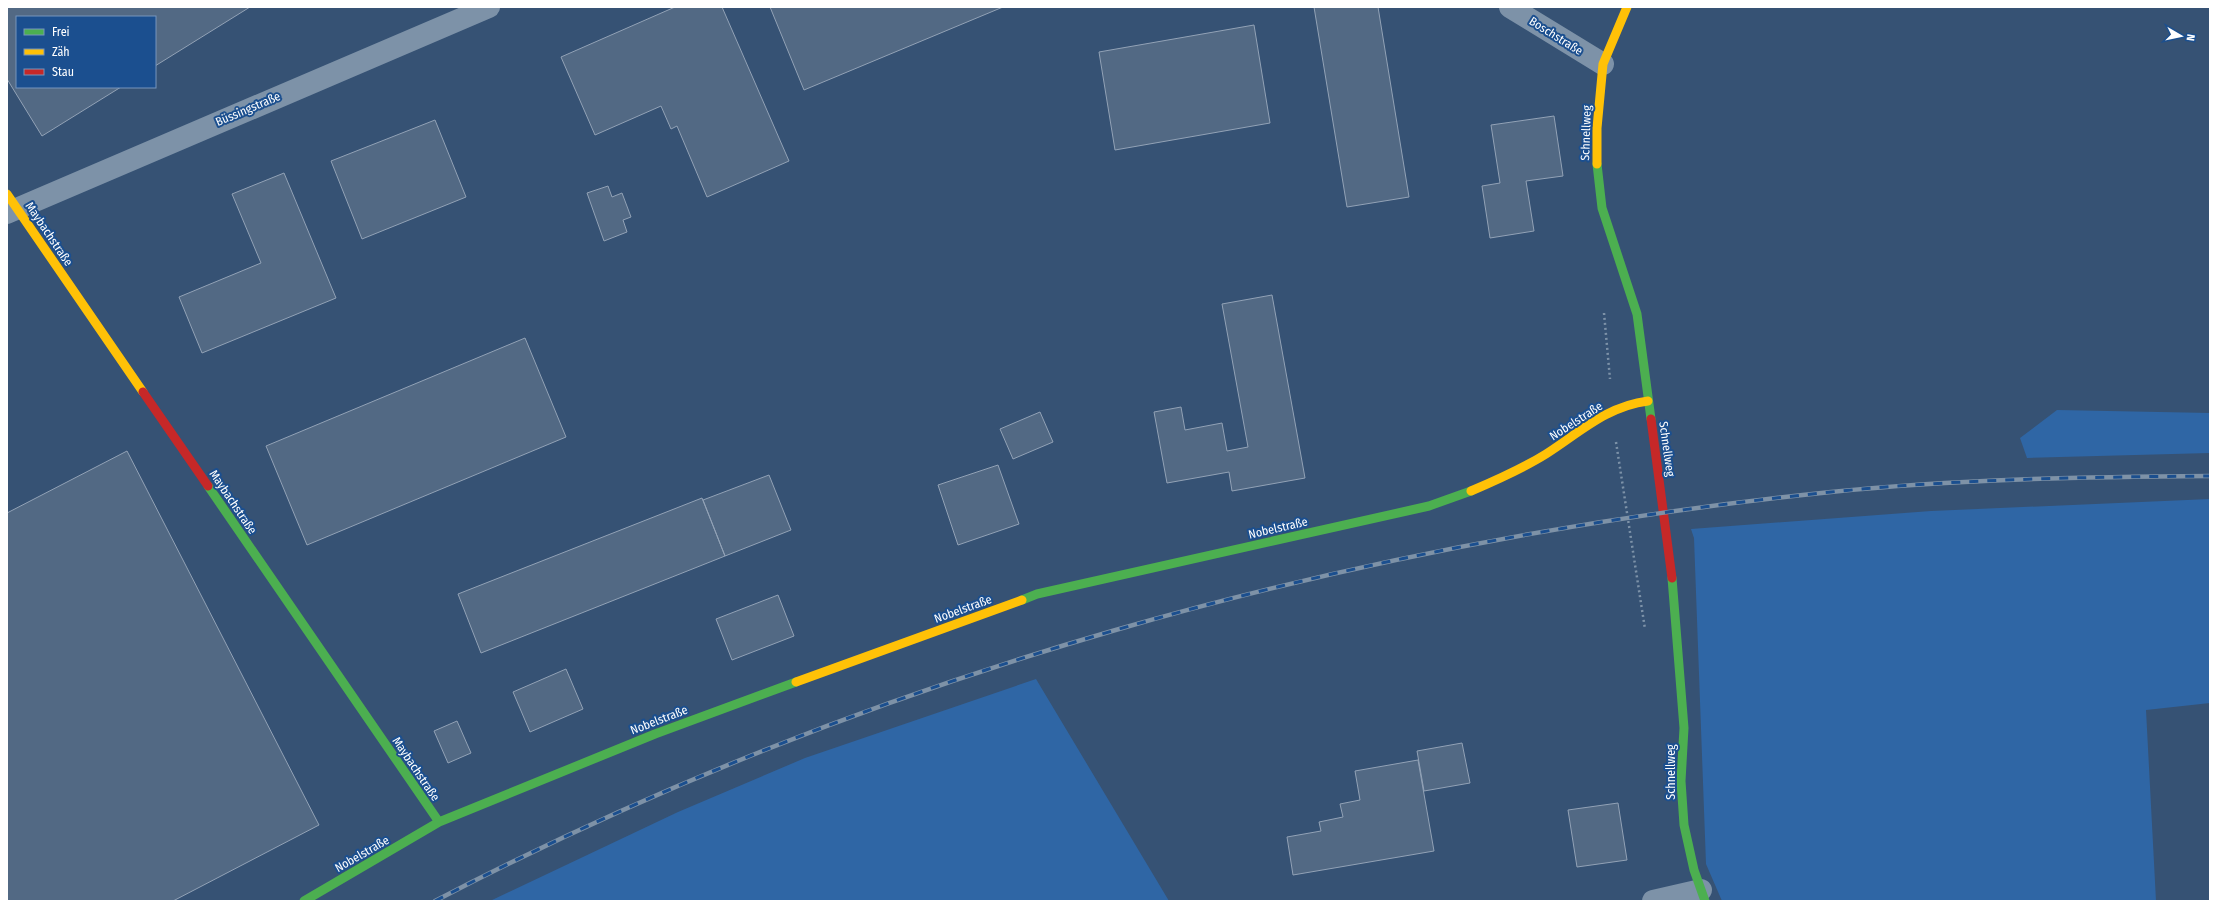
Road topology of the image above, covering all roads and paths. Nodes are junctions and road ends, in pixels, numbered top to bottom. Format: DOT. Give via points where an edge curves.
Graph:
graph roads {
  1 [pos="489,7"];
  2 [pos="1510,7"];
  3 [pos="1627,7"];
  4 [pos="1603,64"];
  5 [pos="10,205"];
  6 [pos="1603,307"];
  7 [pos="1648,401"];
  8 [pos="1613,411"];
  9 [pos="1646,632"];
  10 [pos="438,822"];
  11 [pos="1703,895"];
  12 [pos="304,901"];
  13 [pos="1653,901"];
  1 -- 5 [label="street, Büssingstraße"];
  2 -- 4 [label="street, Boschstraße"];
  3 -- 4 [label="street, Schnellweg"];
  4 -- 7 [label="street, Schnellweg" via="1597,128 1600,194 1615,251 1637,314"];
  5 -- 10 [label="street, Maybachstraße"];
  6 -- 8 [label="path"];
  7 -- 8 [label="street, Nobelstraße" via="1623,406"];
  7 -- 11 [label="street, Schnellweg" via="1668,546 1679,652 1684,728 1681,781 1684,824"];
  8 -- 9 [label="path"];
  8 -- 10 [label="street, Nobelstraße" via="1513,473 1472,492 1429,506 1037,594 655,734"];
  10 -- 12 [label="street, Nobelstraße"];
  11 -- 13 [label="street"];
}
